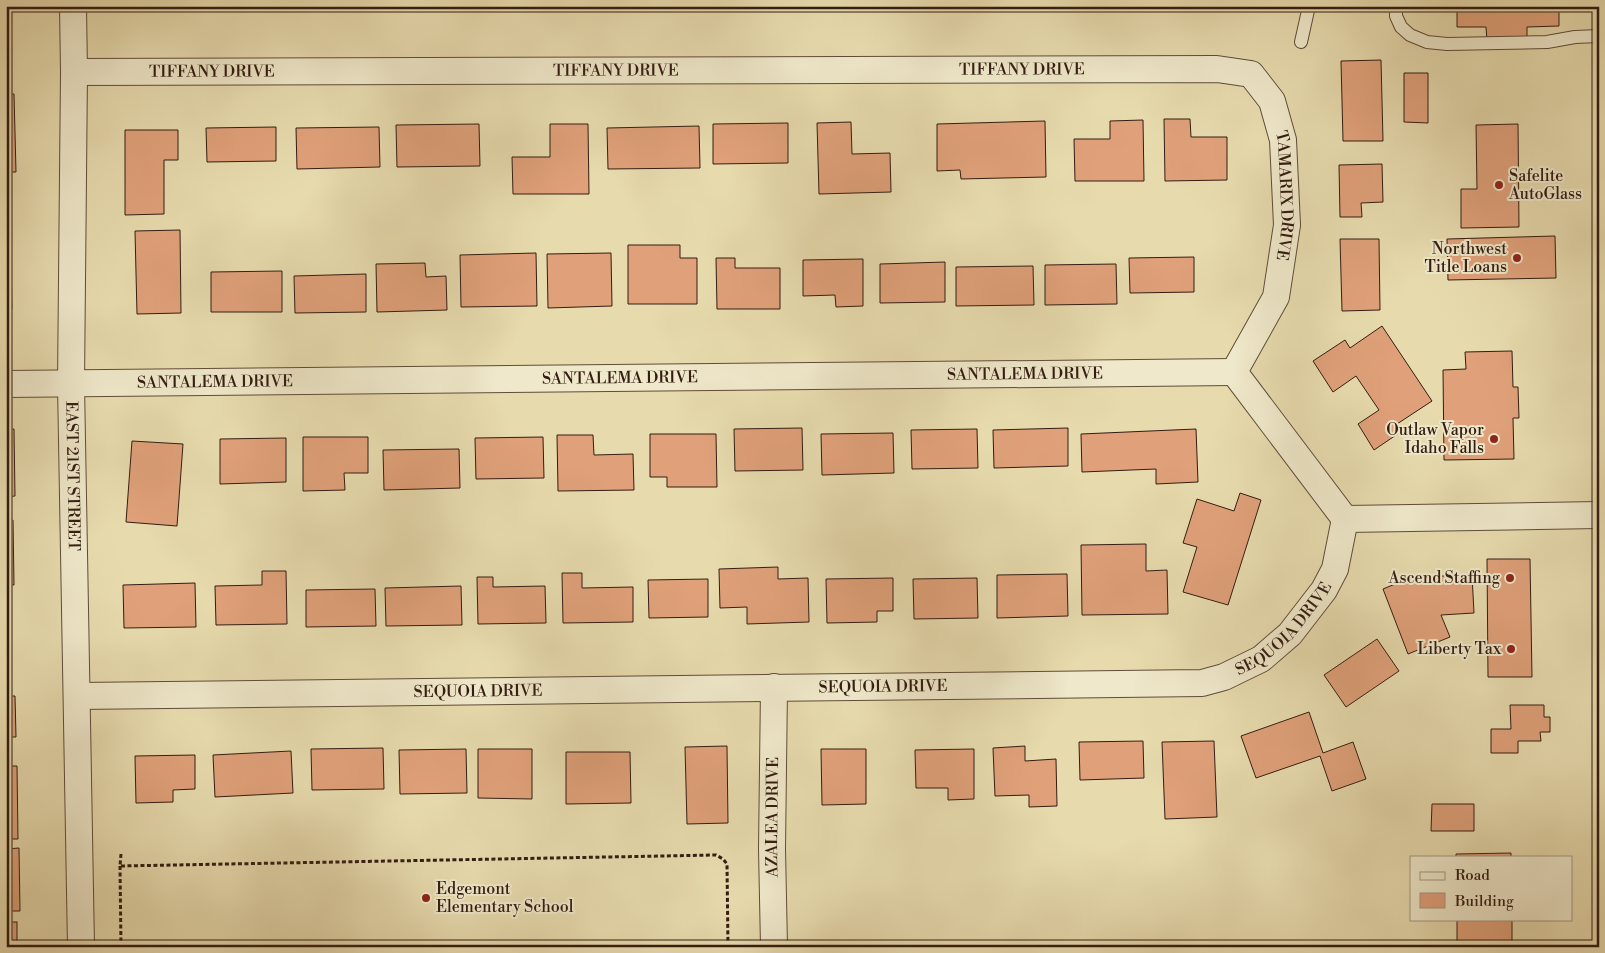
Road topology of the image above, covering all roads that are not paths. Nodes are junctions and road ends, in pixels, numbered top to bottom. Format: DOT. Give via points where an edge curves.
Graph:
graph roads {
  1 [pos="73,6"];
  2 [pos="1310,6"];
  3 [pos="1396,6"];
  4 [pos="1599,36"];
  5 [pos="1301,42"];
  6 [pos="1158,70"];
  7 [pos="74,72"];
  8 [pos="1234,372"];
  9 [pos="6,384"];
  10 [pos="71,384"];
  11 [pos="1599,514"];
  12 [pos="1345,519"];
  13 [pos="774,687"];
  14 [pos="77,696"];
  15 [pos="81,947"];
  16 [pos="774,947"];
  1 -- 7 [label="street, EAST 21ST STREET"];
  2 -- 5 [label="lane"];
  3 -- 4 [label="lane" via="1401,27 1427,42 1548,42"];
  6 -- 7 [label="street, TIFFANY DRIVE"];
  6 -- 8 [label="street, TAMARIX DRIVE" via="1217,69 1251,74 1272,101 1283,140 1287,225 1276,297"];
  7 -- 10 [label="street, EAST 21ST STREET"];
  8 -- 10 [label="street, SANTALEMA DRIVE"];
  8 -- 12 [label="street"];
  9 -- 10 [label="street, SANTALEMA DRIVE"];
  10 -- 14 [label="street, EAST 21ST STREET"];
  11 -- 12 [label="street"];
  12 -- 13 [label="street, SEQUOIA DRIVE" via="1335,569 1324,590 1290,634 1261,659 1202,683"];
  13 -- 14 [label="street, SEQUOIA DRIVE"];
  13 -- 16 [label="street, AZALEA DRIVE"];
  14 -- 15 [label="street, EAST 21ST STREET"];
}
